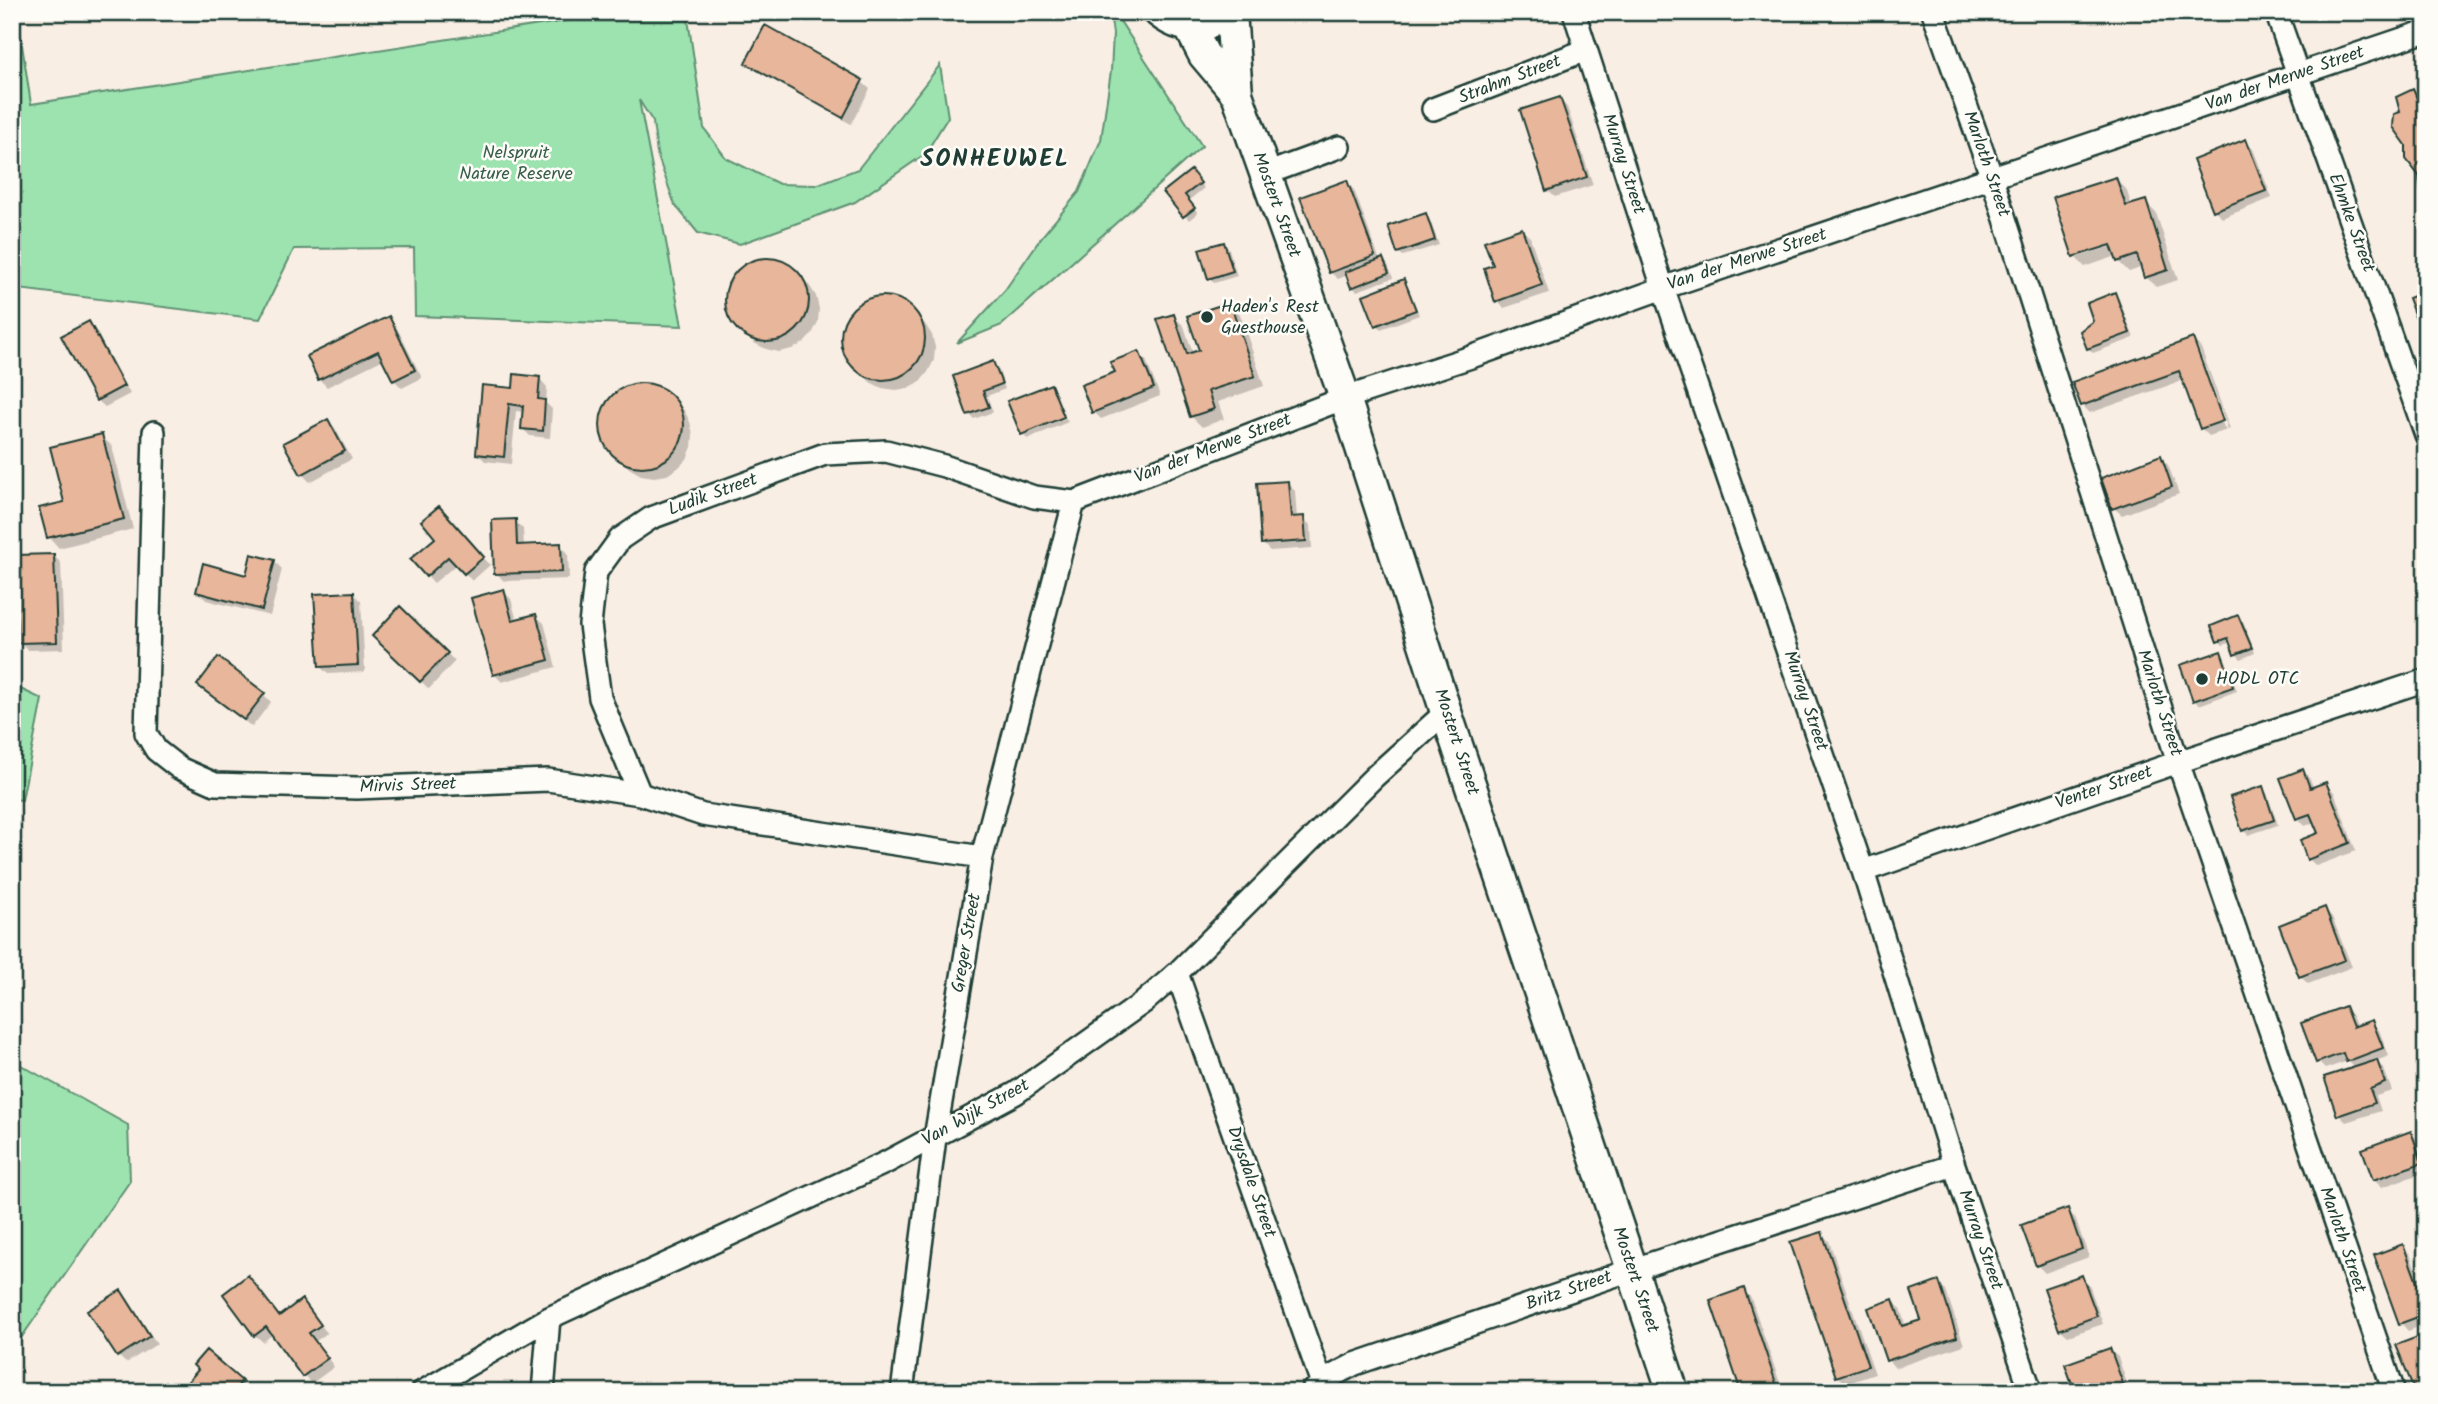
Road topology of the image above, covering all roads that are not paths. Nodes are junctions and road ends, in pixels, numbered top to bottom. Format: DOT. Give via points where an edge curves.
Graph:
graph roads {
  1 [pos="1158,12"];
  2 [pos="1223,12"];
  3 [pos="1231,12"];
  4 [pos="1574,12"];
  5 [pos="1933,12"];
  6 [pos="2276,12"];
  7 [pos="1189,26"];
  8 [pos="2426,31"];
  9 [pos="1586,50"];
  10 [pos="2297,75"];
  11 [pos="1237,94"];
  12 [pos="1433,110"];
  13 [pos="1339,147"];
  14 [pos="1266,174"];
  15 [pos="1992,178"];
  16 [pos="1662,288"];
  17 [pos="1345,398"];
  18 [pos="153,432"];
  19 [pos="2426,435"];
  20 [pos="1074,502"];
  21 [pos="2426,680"];
  22 [pos="1446,712"];
  23 [pos="2178,762"];
  24 [pos="640,794"];
  25 [pos="982,857"];
  26 [pos="1863,872"];
  27 [pos="1177,973"];
  28 [pos="935,1138"];
  29 [pos="1954,1165"];
  30 [pos="1630,1270"];
  31 [pos="549,1318"];
  32 [pos="1319,1389"];
  33 [pos="422,1392"];
  34 [pos="543,1392"];
  35 [pos="902,1392"];
  36 [pos="1673,1392"];
  37 [pos="2031,1392"];
  38 [pos="2394,1392"];
  1 -- 7 [label="street" via="1171,22"];
  2 -- 7 [label="street" via="1208,23"];
  3 -- 11 [label="street, Mostert Street"];
  4 -- 9 [label="street, Murray Street"];
  5 -- 15 [label="street, Marloth Street"];
  6 -- 10 [label="street, Ehmke Street"];
  7 -- 11 [label="street, Mostert Street" via="1204,55"];
  8 -- 10 [label="street, Van der Merwe Street"];
  9 -- 12 [label="street, Strahm Street"];
  9 -- 16 [label="street, Murray Street"];
  10 -- 15 [label="street, Van der Merwe Street"];
  10 -- 19 [label="street, Ehmke Street"];
  11 -- 14 [label="street, Mostert Street"];
  13 -- 14 [label="street"];
  14 -- 17 [label="street, Mostert Street"];
  15 -- 16 [label="street, Van der Merwe Street"];
  15 -- 23 [label="street, Marloth Street"];
  16 -- 17 [label="street, Van der Merwe Street"];
  16 -- 26 [label="street, Murray Street"];
  17 -- 20 [label="street, Van der Merwe Street"];
  17 -- 22 [label="street, Mostert Street"];
  18 -- 24 [label="street, Mirvis Street" via="146,733 156,750 179,768 215,784 357,788 548,780"];
  20 -- 24 [label="street, Ludik Street" via="1034,497 886,451 855,452 825,454 651,518 620,539 596,572 590,625 600,698"];
  20 -- 25 [label="street, Greger Street"];
  21 -- 23 [label="street, Venter Street"];
  22 -- 27 [label="street, Van Wijk Street"];
  22 -- 30 [label="street, Mostert Street"];
  23 -- 26 [label="street, Venter Street"];
  23 -- 38 [label="street, Marloth Street"];
  24 -- 25 [label="street, Mirvis Street" via="703,815"];
  25 -- 28 [label="street, Greger Street"];
  26 -- 29 [label="street, Murray Street"];
  27 -- 28 [label="street, Van Wijk Street" via="1144,1002 1016,1093"];
  27 -- 32 [label="street, Drysdale Street"];
  28 -- 31 [label="street, Van Wijk Street"];
  28 -- 35 [label="street, Greger Street"];
  29 -- 30 [label="street, Britz Street"];
  29 -- 37 [label="street, Murray Street"];
  30 -- 32 [label="street, Britz Street" via="1355,1364"];
  30 -- 36 [label="street, Mostert Street"];
  31 -- 33 [label="street, Van Wijk Street"];
  31 -- 34 [label="street"];
}
